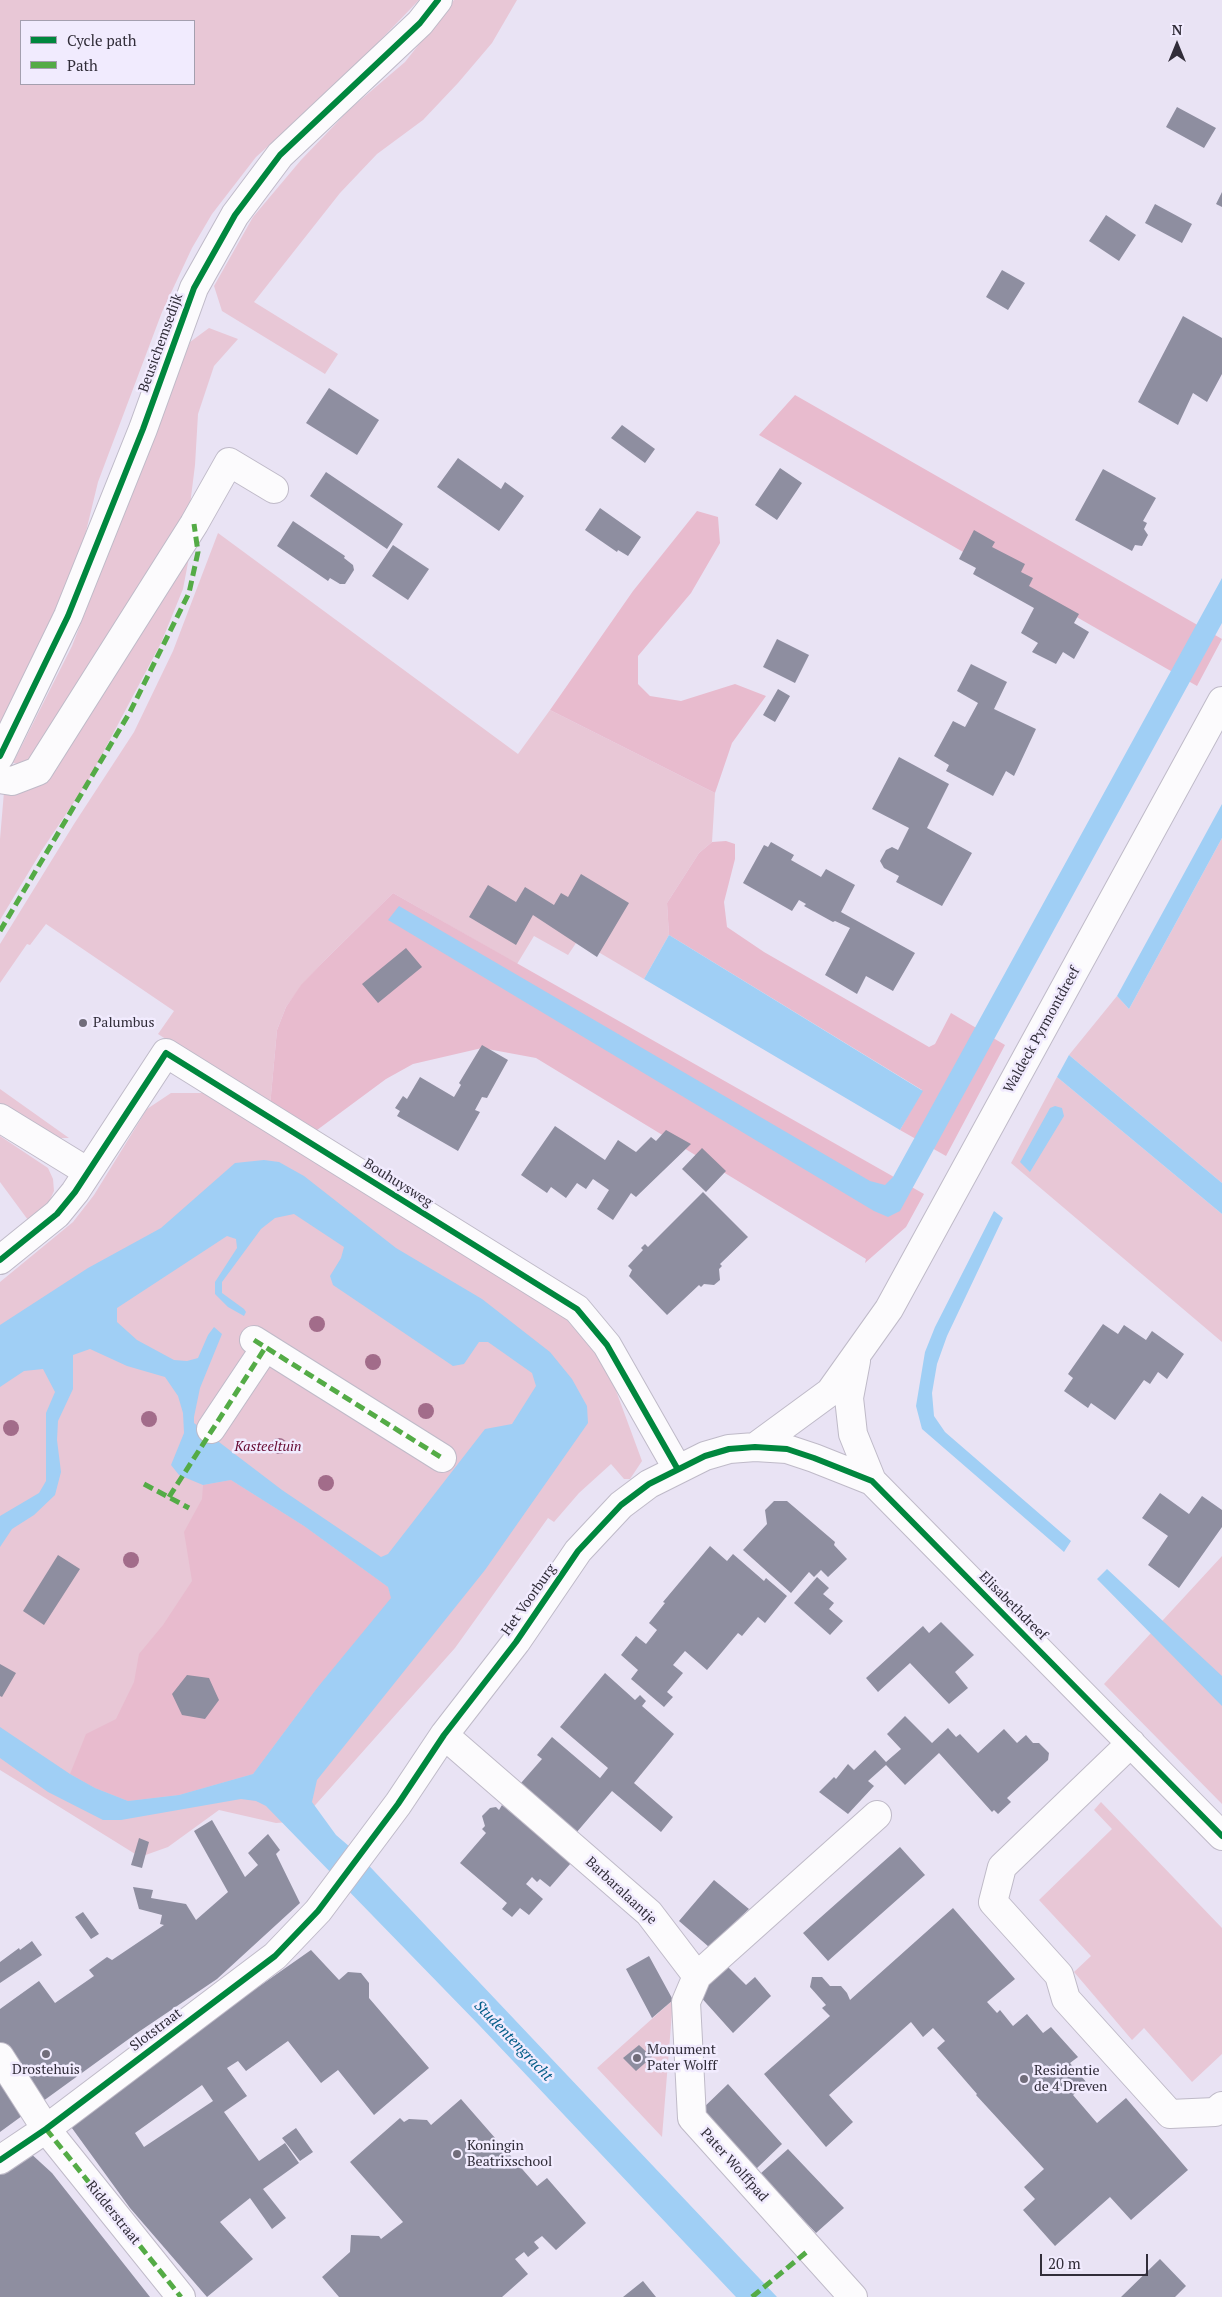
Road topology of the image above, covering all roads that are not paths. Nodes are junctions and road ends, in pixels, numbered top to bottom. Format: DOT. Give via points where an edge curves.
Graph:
graph roads {
  1 [pos="438,0"];
  2 [pos="274,488"];
  3 [pos="1222,701"];
  4 [pos="0,756"];
  5 [pos="0,779"];
  6 [pos="0,1118"];
  7 [pos="88,1172"];
  8 [pos="0,1260"];
  9 [pos="857,1355"];
  10 [pos="211,1429"];
  11 [pos="755,1447"];
  12 [pos="442,1458"];
  13 [pos="677,1468"];
  14 [pos="872,1482"];
  15 [pos="444,1735"];
  16 [pos="1131,1743"];
  17 [pos="877,1815"];
  18 [pos="375,1832"];
  19 [pos="1222,1836"];
  20 [pos="697,1976"];
  21 [pos="0,2057"];
  22 [pos="1222,2106"];
  23 [pos="46,2129"];
  24 [pos="0,2160"];
  25 [pos="181,2297"];
  26 [pos="853,2297"];
  1 -- 4 [label="street, Beusichemsedijk" via="420,24 280,155 235,215 194,288 143,429 68,616"];
  2 -- 5 [label="street" via="230,462 38,771 12,781"];
  3 -- 9 [label="street, Waldeck Pyrmontdreef" via="889,1309"];
  6 -- 7 [label="street"];
  7 -- 8 [label="street" via="57,1214"];
  7 -- 13 [label="street, Bouhuysweg" via="166,1053 577,1309 607,1345"];
  9 -- 11 [label="street, Waldeck Pyrmontdreef" via="830,1392"];
  9 -- 14 [label="street, Waldeck Pyrmontdreef" via="849,1398 853,1434"];
  10 -- 12 [label="street" via="259,1344"];
  11 -- 13 [label="street, Het Voorburg" via="729,1449"];
  11 -- 14 [label="street, Elisabethdreef" via="787,1449"];
  13 -- 15 [label="street, Het Voorburg" via="621,1505 578,1551 516,1642"];
  14 -- 16 [label="street, Elisabethdreef"];
  15 -- 18 [label="street, Het Voorburg" via="398,1804"];
  15 -- 20 [label="street, Barbaralaantje" via="649,1913"];
  16 -- 19 [label="street, Elisabethdreef"];
  16 -- 22 [label="street" via="1002,1867 993,1902 1059,1975 1066,1999 1170,2114 1215,2112"];
  17 -- 20 [label="street"];
  18 -- 23 [label="street, Slotstraat" via="318,1911 275,1956"];
  20 -- 26 [label="street, Pater Wolffpad" via="686,2002 692,2118"];
  21 -- 23 [label="street, Ridderstraat"];
  23 -- 24 [label="street, Slotstraat"];
  23 -- 25 [label="street, Ridderstraat"];
}
